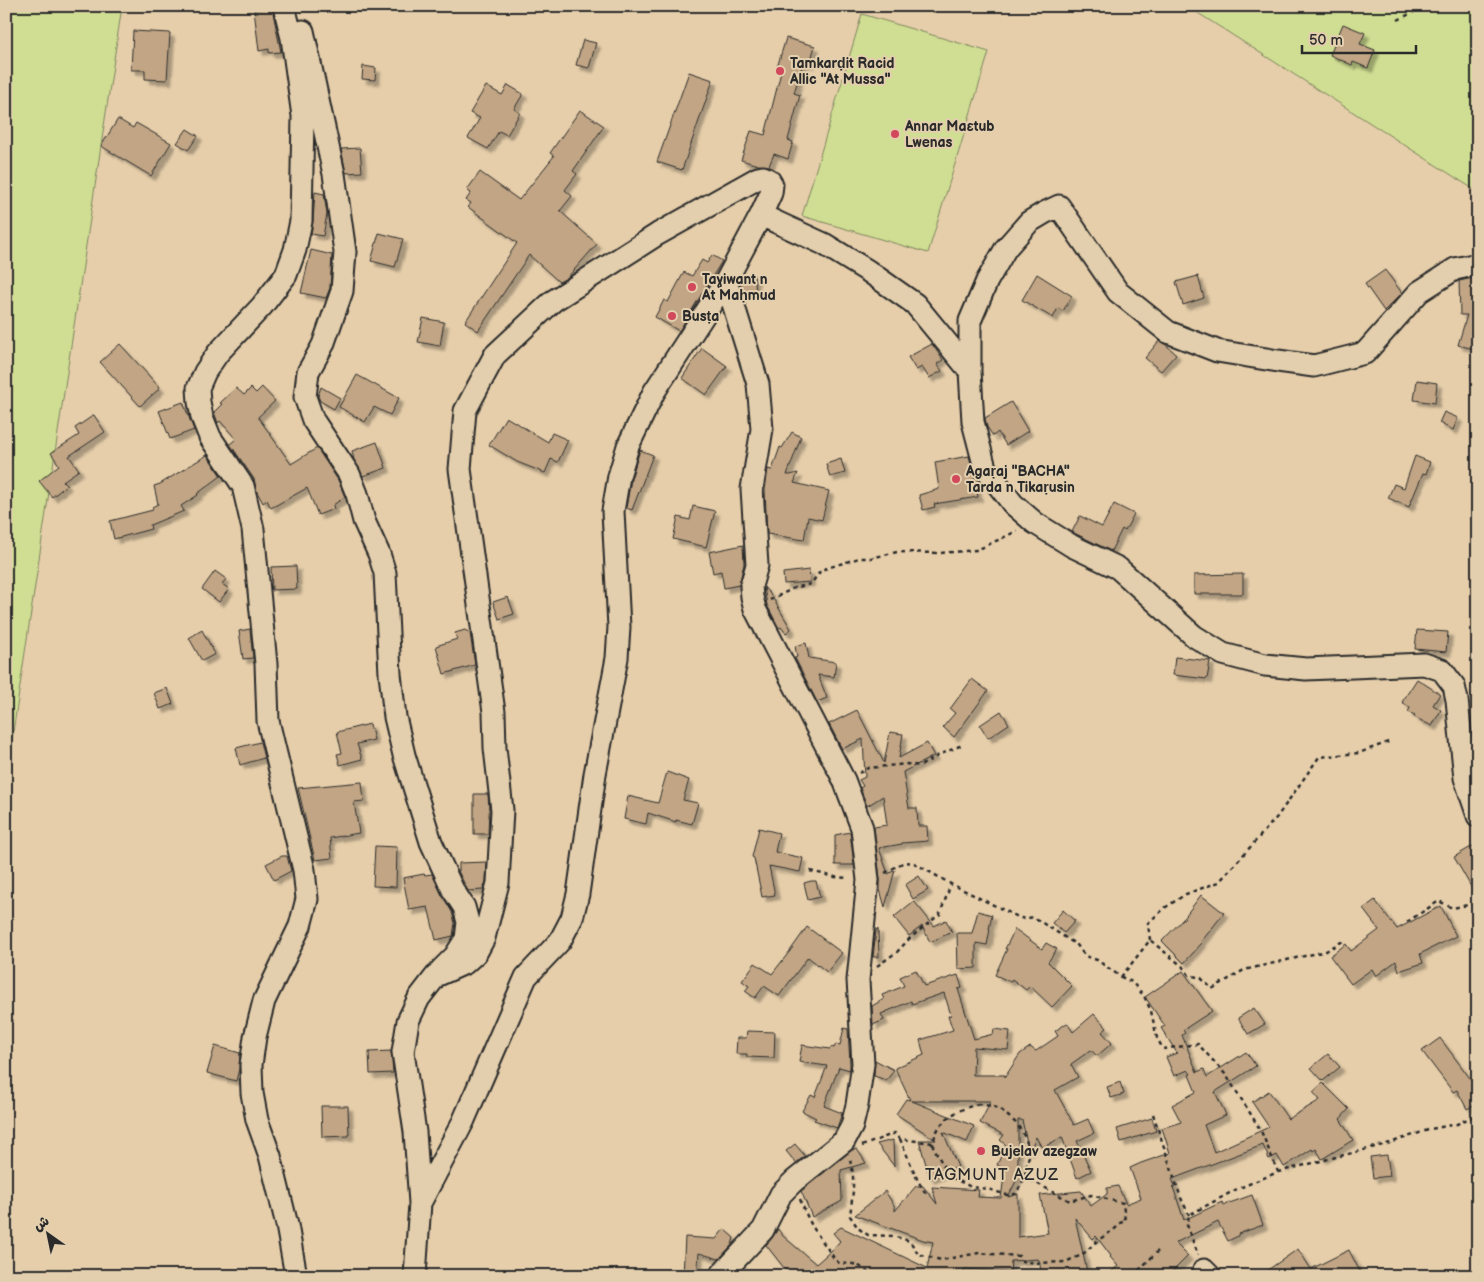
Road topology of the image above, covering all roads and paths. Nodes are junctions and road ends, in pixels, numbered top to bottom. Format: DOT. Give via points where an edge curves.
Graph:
graph roads {
  1 [pos="284,6"];
  2 [pos="295,6"];
  3 [pos="1425,6"];
  4 [pos="1398,20"];
  5 [pos="761,214"];
  6 [pos="1478,264"];
  7 [pos="726,282"];
  8 [pos="970,371"];
  9 [pos="1035,523"];
  10 [pos="755,609"];
  11 [pos="1391,742"];
  12 [pos="962,745"];
  13 [pos="844,780"];
  14 [pos="1478,816"];
  15 [pos="810,871"];
  16 [pos="868,880"];
  17 [pos="951,884"];
  18 [pos="1478,903"];
  19 [pos="1408,922"];
  20 [pos="1150,940"];
  21 [pos="1343,941"];
  22 [pos="436,976"];
  23 [pos="1121,977"];
  24 [pos="858,980"];
  25 [pos="1153,1114"];
  26 [pos="1478,1114"];
  27 [pos="900,1139"];
  28 [pos="933,1143"];
  29 [pos="857,1147"];
  30 [pos="1278,1172"];
  31 [pos="853,1173"];
  32 [pos="1025,1177"];
  33 [pos="794,1181"];
  34 [pos="926,1194"];
  35 [pos="420,1203"];
  36 [pos="1189,1215"];
  37 [pos="1158,1251"];
  38 [pos="1207,1273"];
  39 [pos="296,1276"];
  40 [pos="415,1276"];
  41 [pos="720,1276"];
  42 [pos="873,1276"];
  43 [pos="1133,1276"];
  1 -- 39 [label="street" via="303,116 301,221 295,250 286,275 218,353 204,372 198,388 202,417 210,437 243,486 253,529 268,721 304,870 307,899 300,926 264,1002 251,1065 257,1120 287,1225"];
  2 -- 22 [label="street" via="334,174 345,252 342,291 323,345 308,372 305,398 313,420 349,474 385,573 390,674 397,726 431,842 464,907 468,922 466,939"];
  3 -- 4 [label="path"];
  5 -- 7 [label="street"];
  5 -- 8 [label="street" via="824,244 915,304"];
  5 -- 22 [label="street" via="772,185 763,177 658,234 553,300 495,355 465,411 460,469 494,712 502,810 498,883 484,938 476,953 465,963"];
  6 -- 8 [label="street" via="1455,269 1418,292 1365,353 1314,366 1217,351 1168,332 1118,292 1059,206 1028,222 1006,248 987,281 970,321"];
  7 -- 10 [label="street" via="758,384 762,429 752,489 757,565 751,586"];
  7 -- 35 [label="street" via="654,392 628,446 619,476 613,511 618,658 572,918 560,942 526,977 470,1106"];
  8 -- 9 [label="street" via="973,422 985,468 1014,504"];
  9 -- 10 [label="path" via="977,550 897,552 859,558 821,570 811,584 794,588"];
  9 -- 14 [label="street" via="1072,546 1118,568 1194,636 1223,654 1265,665 1306,668 1424,664 1442,670 1456,693 1465,778"];
  10 -- 13 [label="street"];
  11 -- 20 [label="path" via="1359,753 1318,757 1277,817 1218,882 1186,894 1148,923"];
  12 -- 13 [label="path" via="920,766 868,768"];
  13 -- 16 [label="street" via="862,828"];
  15 -- 16 [label="path"];
  16 -- 17 [label="path" via="904,862 914,863"];
  16 -- 24 [label="street"];
  17 -- 23 [label="path" via="1016,916 1024,919 1033,917 1077,945 1085,956 1097,960"];
  17 -- 24 [label="path" via="940,914 897,952"];
  18 -- 19 [label="path" via="1452,908 1439,901"];
  20 -- 21 [label="path" via="1189,975 1201,978 1212,989 1244,970 1326,951"];
  20 -- 23 [label="path"];
  22 -- 35 [label="street" via="408,1021 403,1052 415,1132"];
  23 -- 30 [label="path" via="1132,982 1144,996 1163,1049 1198,1044 1226,1075 1261,1131"];
  24 -- 33 [label="street" via="862,1064 852,1126 844,1142"];
  25 -- 36 [label="path"];
  26 -- 30 [label="path" via="1457,1124"];
  27 -- 28 [label="path"];
  27 -- 29 [label="path" via="894,1133"];
  27 -- 34 [label="path"];
  28 -- 32 [label="path" via="946,1171 971,1188 1016,1194"];
  28 -- 32 [label="path" via="941,1123 963,1108 978,1104 1000,1109 1017,1124 1026,1138 1029,1156"];
  30 -- 36 [label="path"];
  31 -- 32 [label="path" via="850,1216 858,1228 868,1235 910,1241 918,1254 942,1260 979,1253 1019,1256 1022,1261 1036,1264 1065,1262 1082,1255 1124,1222 1123,1203 1091,1195 1070,1200"];
  33 -- 41 [label="street" via="781,1194 763,1230"];
  33 -- 42 [label="path" via="807,1218 832,1257 840,1264 856,1264"];
  35 -- 40 [label="street"];
  36 -- 38 [label="path" via="1186,1225"];
  37 -- 43 [label="path"];
}
